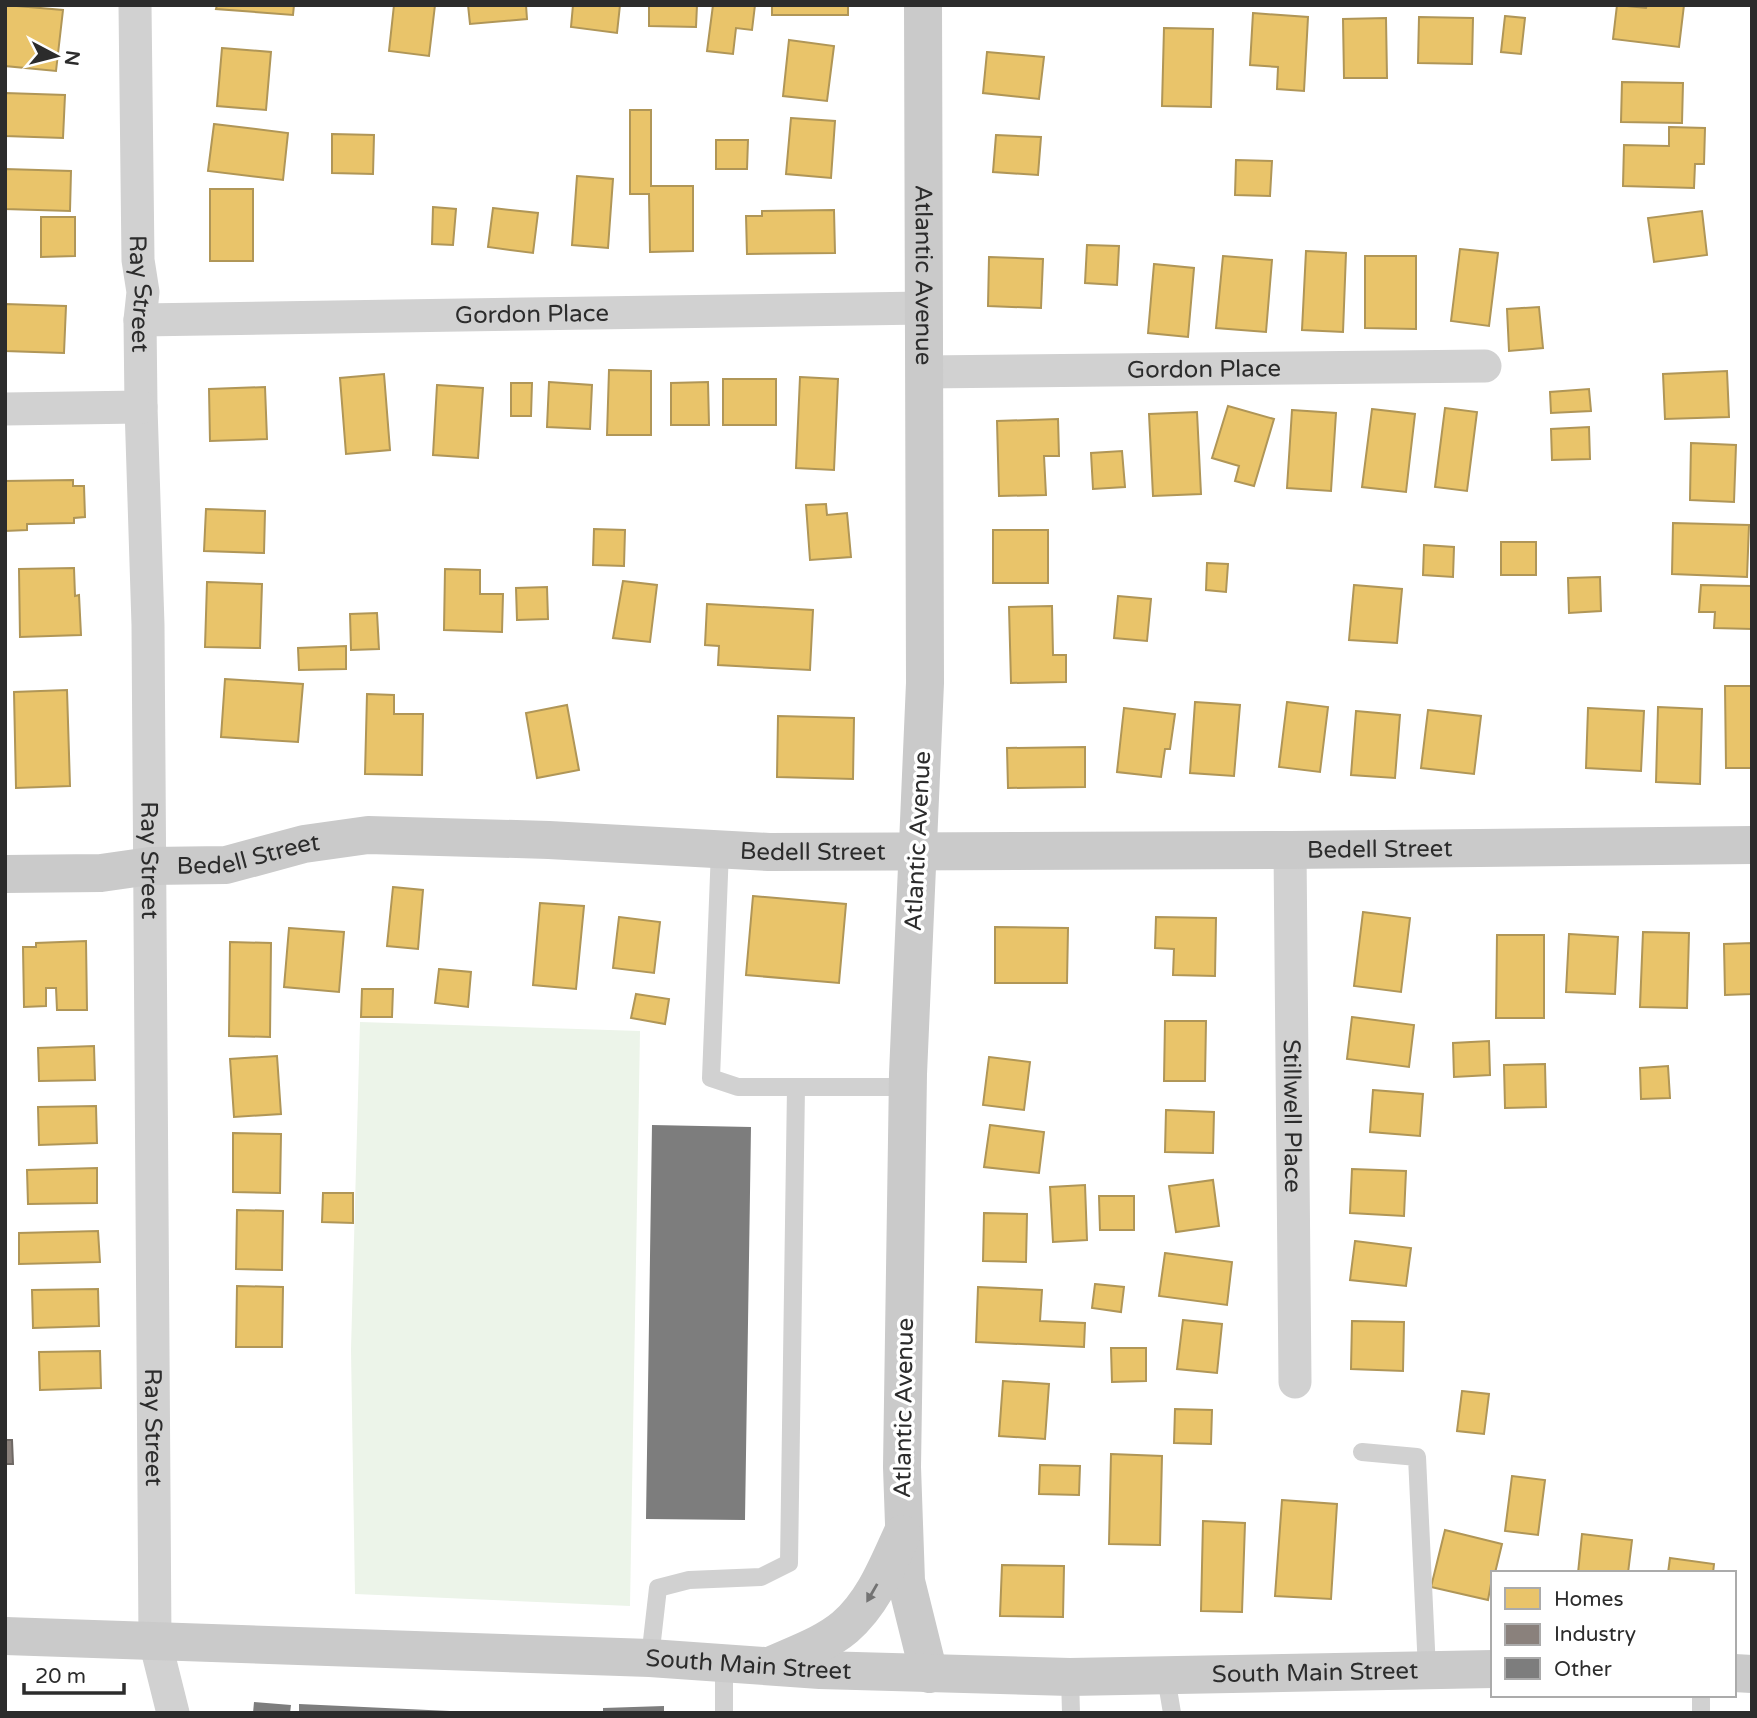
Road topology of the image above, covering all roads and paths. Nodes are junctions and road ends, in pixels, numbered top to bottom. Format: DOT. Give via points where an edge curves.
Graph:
graph roads {
  1 [pos="135,5"];
  2 [pos="923,5"];
  3 [pos="924,307"];
  4 [pos="140,320"];
  5 [pos="1485,366"];
  6 [pos="924,372"];
  7 [pos="141,407"];
  8 [pos="5,409"];
  9 [pos="1752,845"];
  10 [pos="720,850"];
  11 [pos="1290,850"];
  12 [pos="918,852"];
  13 [pos="150,866"];
  14 [pos="5,874"];
  15 [pos="796,1087"];
  16 [pos="908,1087"];
  17 [pos="1295,1382"];
  18 [pos="1362,1451"];
  19 [pos="903,1532"];
  20 [pos="5,1636"];
  21 [pos="155,1641"];
  22 [pos="650,1658"];
  23 [pos="724,1662"];
  24 [pos="767,1667"];
  25 [pos="1491,1669"];
  26 [pos="1426,1670"];
  27 [pos="929,1674"];
  28 [pos="1070,1695"];
  29 [pos="1169,1695"];
  30 [pos="173,1713"];
  31 [pos="724,1713"];
  1 -- 4 [label="street, Ray Street"];
  2 -- 3 [label="street, Atlantic Avenue"];
  3 -- 4 [label="street, Gordon Place"];
  3 -- 6 [label="street, Atlantic Avenue"];
  4 -- 7 [label="street, Ray Street"];
  5 -- 6 [label="street, Gordon Place"];
  6 -- 12 [label="street, Atlantic Avenue" via="925,683"];
  7 -- 8 [label="street"];
  7 -- 13 [label="street, Ray Street"];
  9 -- 11 [label="street, Bedell Street"];
  10 -- 12 [label="street, Bedell Street"];
  10 -- 13 [label="street, Bedell Street" via="368,835 304,844 226,864"];
  10 -- 15 [label="lane" via="711,1078 738,1087"];
  11 -- 12 [label="street, Bedell Street"];
  11 -- 17 [label="street, Stillwell Place"];
  12 -- 16 [label="street, Atlantic Avenue"];
  13 -- 14 [label="street, Bedell Street" via="101,873"];
  13 -- 21 [label="street, Ray Street"];
  15 -- 16 [label="lane"];
  15 -- 22 [label="lane" via="789,1563 761,1577 689,1580 658,1588"];
  16 -- 19 [label="street, Atlantic Avenue"];
  18 -- 26 [label="lane" via="1417,1457"];
  19 -- 24 [label="street, one-way" via="863,1608 844,1628"];
  19 -- 27 [label="street, Atlantic Avenue" via="906,1581"];
  20 -- 21 [label="street, South Main Street"];
  21 -- 22 [label="street, South Main Street"];
  21 -- 30 [label="street, Ray Street"];
  22 -- 23 [label="street, South Main Street"];
  23 -- 24 [label="street, South Main Street"];
  23 -- 31 [label="lane"];
  24 -- 27 [label="street, South Main Street"];
  25 -- 26 [label="street, South Main Street"];
  26 -- 29 [label="street, South Main Street"];
  27 -- 28 [label="street, South Main Street"];
  28 -- 29 [label="street, South Main Street"];
}
